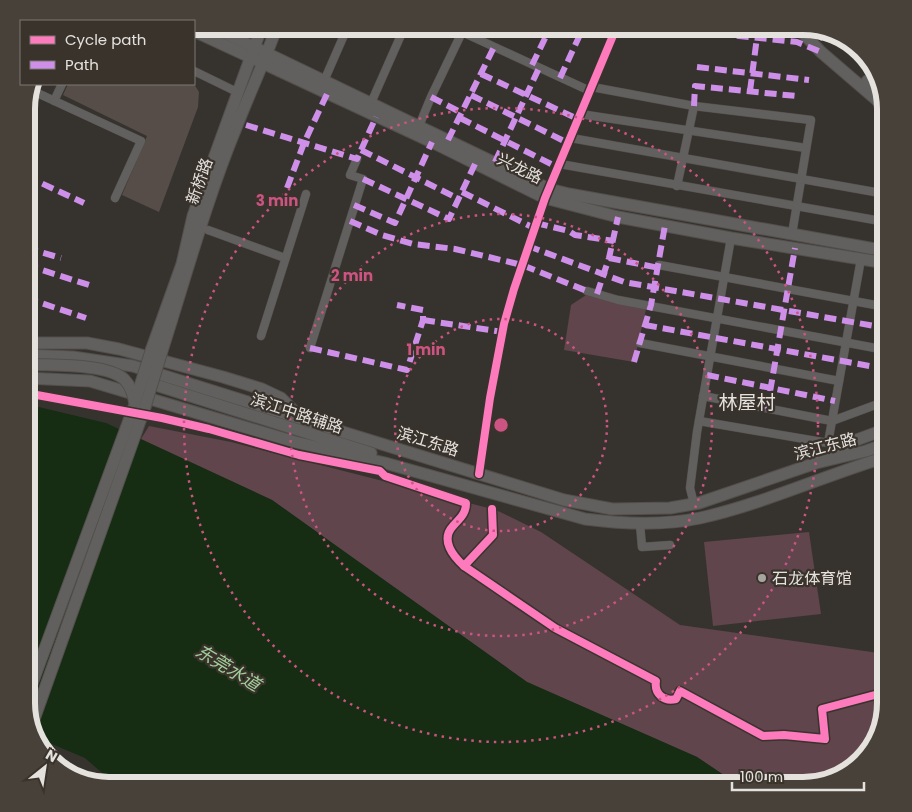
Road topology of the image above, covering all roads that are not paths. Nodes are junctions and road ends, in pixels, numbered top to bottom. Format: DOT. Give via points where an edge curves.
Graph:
graph roads {
  1 [pos="205,35"];
  2 [pos="225,35"];
  3 [pos="259,35"];
  4 [pos="274,35"];
  5 [pos="344,35"];
  6 [pos="401,35"];
  7 [pos="460,35"];
  8 [pos="476,35"];
  9 [pos="613,35"];
  10 [pos="805,35"];
  11 [pos="815,36"];
  12 [pos="252,52"];
  13 [pos="265,58"];
  14 [pos="195,71"];
  15 [pos="324,81"];
  16 [pos="62,85"];
  17 [pos="872,85"];
  18 [pos="591,89"];
  19 [pos="237,92"];
  20 [pos="37,93"];
  21 [pos="876,99"];
  22 [pos="54,101"];
  23 [pos="371,103"];
  24 [pos="694,106"];
  25 [pos="580,114"];
  26 [pos="231,126"];
  27 [pos="419,126"];
  28 [pos="689,130"];
  29 [pos="571,138"];
  30 [pos="806,148"];
  31 [pos="683,158"];
  32 [pos="357,160"];
  33 [pos="560,164"];
  34 [pos="801,180"];
  35 [pos="677,186"];
  36 [pos="877,193"];
  37 [pos="306,194"];
  38 [pos="547,194"];
  39 [pos="115,198"];
  40 [pos="796,207"];
  41 [pos="877,220"];
  42 [pos="208,230"];
  43 [pos="792,234"];
  44 [pos="731,238"];
  45 [pos="877,248"];
  46 [pos="286,258"];
  47 [pos="861,259"];
  48 [pos="877,262"];
  49 [pos="659,265"];
  50 [pos="724,277"];
  51 [pos="587,291"];
  52 [pos="854,301"];
  53 [pos="877,305"];
  54 [pos="717,318"];
  55 [pos="261,336"];
  56 [pos="846,342"];
  57 [pos="35,343"];
  58 [pos="640,343"];
  59 [pos="310,348"];
  60 [pos="877,348"];
  61 [pos="35,355"];
  62 [pos="710,357"];
  63 [pos="35,365"];
  64 [pos="148,377"];
  65 [pos="35,378"];
  66 [pos="839,381"];
  67 [pos="703,396"];
  68 [pos="135,404"];
  69 [pos="877,404"];
  70 [pos="699,421"];
  71 [pos="832,421"];
  72 [pos="310,422"];
  73 [pos="877,432"];
  74 [pos="842,447"];
  75 [pos="877,447"];
  76 [pos="837,458"];
  77 [pos="877,460"];
  78 [pos="874,461"];
  79 [pos="877,462"];
  80 [pos="816,463"];
  81 [pos="851,469"];
  82 [pos="479,474"];
  83 [pos="441,478"];
  84 [pos="694,504"];
  85 [pos="640,524"];
  86 [pos="670,545"];
  87 [pos="35,676"];
  88 [pos="36,713"];
  1 -- 12 [label="main road, 兴龙路"];
  2 -- 12 [label="main road, 兴龙路"];
  3 -- 12 [label="main road, 新桥路"];
  4 -- 13 [label="main road, 新桥路"];
  5 -- 15 [label="street"];
  6 -- 23 [label="street"];
  7 -- 27 [label="street"];
  8 -- 18 [label="street"];
  9 -- 18 [label="street"];
  10 -- 21 [label="main road"];
  11 -- 17 [label="main road"];
  12 -- 13 [label="main road, 兴龙路"];
  12 -- 19 [label="main road, 新桥路"];
  13 -- 15 [label="main road, 兴龙路"];
  13 -- 26 [label="main road, 新桥路"];
  13 -- 38 [label="main road, 兴龙路" via="432,142"];
  14 -- 19 [label="street"];
  15 -- 23 [label="main road, 兴龙路"];
  16 -- 22 [label="street"];
  18 -- 24 [label="street"];
  18 -- 25 [label="street"];
  19 -- 26 [label="main road, 新桥路"];
  20 -- 22 [label="street"];
  22 -- 39 [label="street" via="141,141"];
  23 -- 27 [label="main road, 兴龙路"];
  24 -- 28 [label="street"];
  24 -- 30 [label="street" via="811,120"];
  25 -- 28 [label="street"];
  25 -- 29 [label="street"];
  26 -- 64 [label="main road, 新桥路, bridge" via="193,216"];
  27 -- 38 [label="main road, 兴龙路"];
  28 -- 30 [label="street"];
  28 -- 31 [label="street"];
  29 -- 31 [label="street"];
  29 -- 33 [label="street"];
  30 -- 34 [label="street"];
  31 -- 34 [label="street"];
  31 -- 35 [label="street"];
  32 -- 59 [label="street" via="350,175 363,179"];
  33 -- 35 [label="street"];
  33 -- 38 [label="street"];
  34 -- 36 [label="street"];
  34 -- 40 [label="street"];
  35 -- 40 [label="street"];
  37 -- 46 [label="street"];
  38 -- 43 [label="main road, 兴龙路" via="569,194"];
  38 -- 44 [label="main road, 兴龙路" via="618,217"];
  38 -- 82 [label="street" via="504,324"];
  40 -- 41 [label="street"];
  40 -- 43 [label="street"];
  42 -- 46 [label="street"];
  43 -- 45 [label="main road, 兴龙路"];
  44 -- 47 [label="main road, 兴龙路"];
  44 -- 50 [label="street"];
  46 -- 55 [label="street"];
  47 -- 48 [label="main road, 兴龙路"];
  47 -- 52 [label="street"];
  49 -- 50 [label="street"];
  50 -- 52 [label="street"];
  50 -- 54 [label="street"];
  51 -- 54 [label="street" via="618,300"];
  52 -- 53 [label="street"];
  52 -- 56 [label="street"];
  54 -- 56 [label="street"];
  54 -- 62 [label="street"];
  56 -- 60 [label="street"];
  56 -- 66 [label="street"];
  57 -- 72 [label="main road, 滨江东路" via="87,343 223,377 281,398"];
  58 -- 62 [label="street"];
  61 -- 64 [label="main road, 滨江中路辅路" via="109,361"];
  62 -- 66 [label="street"];
  62 -- 67 [label="street"];
  63 -- 68 [label="main road, bridge" via="91,368 117,375 131,388"];
  64 -- 68 [label="main road, bridge"];
  64 -- 72 [label="main road, 滨江中路辅路"];
  64 -- 83 [label="main road, 滨江中路辅路"];
  64 -- 88 [label="main road, bridge" via="142,416"];
  65 -- 83 [label="main road, 滨江东路" via="90,381 295,442"];
  66 -- 71 [label="street"];
  67 -- 70 [label="street"];
  67 -- 71 [label="street"];
  68 -- 87 [label="main road"];
  69 -- 71 [label="street"];
  70 -- 71 [label="street" via="828,444"];
  70 -- 84 [label="street" via="690,488"];
  72 -- 82 [label="main road, 滨江东路"];
  73 -- 74 [label="main road"];
  74 -- 76 [label="main road"];
  74 -- 80 [label="main road"];
  75 -- 76 [label="main road, 滨江东路"];
  76 -- 80 [label="main road, 滨江东路"];
  76 -- 81 [label="main road" via="842,466"];
  77 -- 78 [label="main road, 滨江东路"];
  78 -- 79 [label="main road"];
  78 -- 81 [label="main road, 滨江东路"];
  80 -- 84 [label="main road, 滨江东路"];
  81 -- 85 [label="main road, 滨江东路" via="700,518"];
  82 -- 84 [label="main road, 滨江东路" via="589,506 644,509"];
  83 -- 85 [label="main road, 滨江东路" via="585,519"];
  85 -- 86 [label="street" via="642,547"];
}
